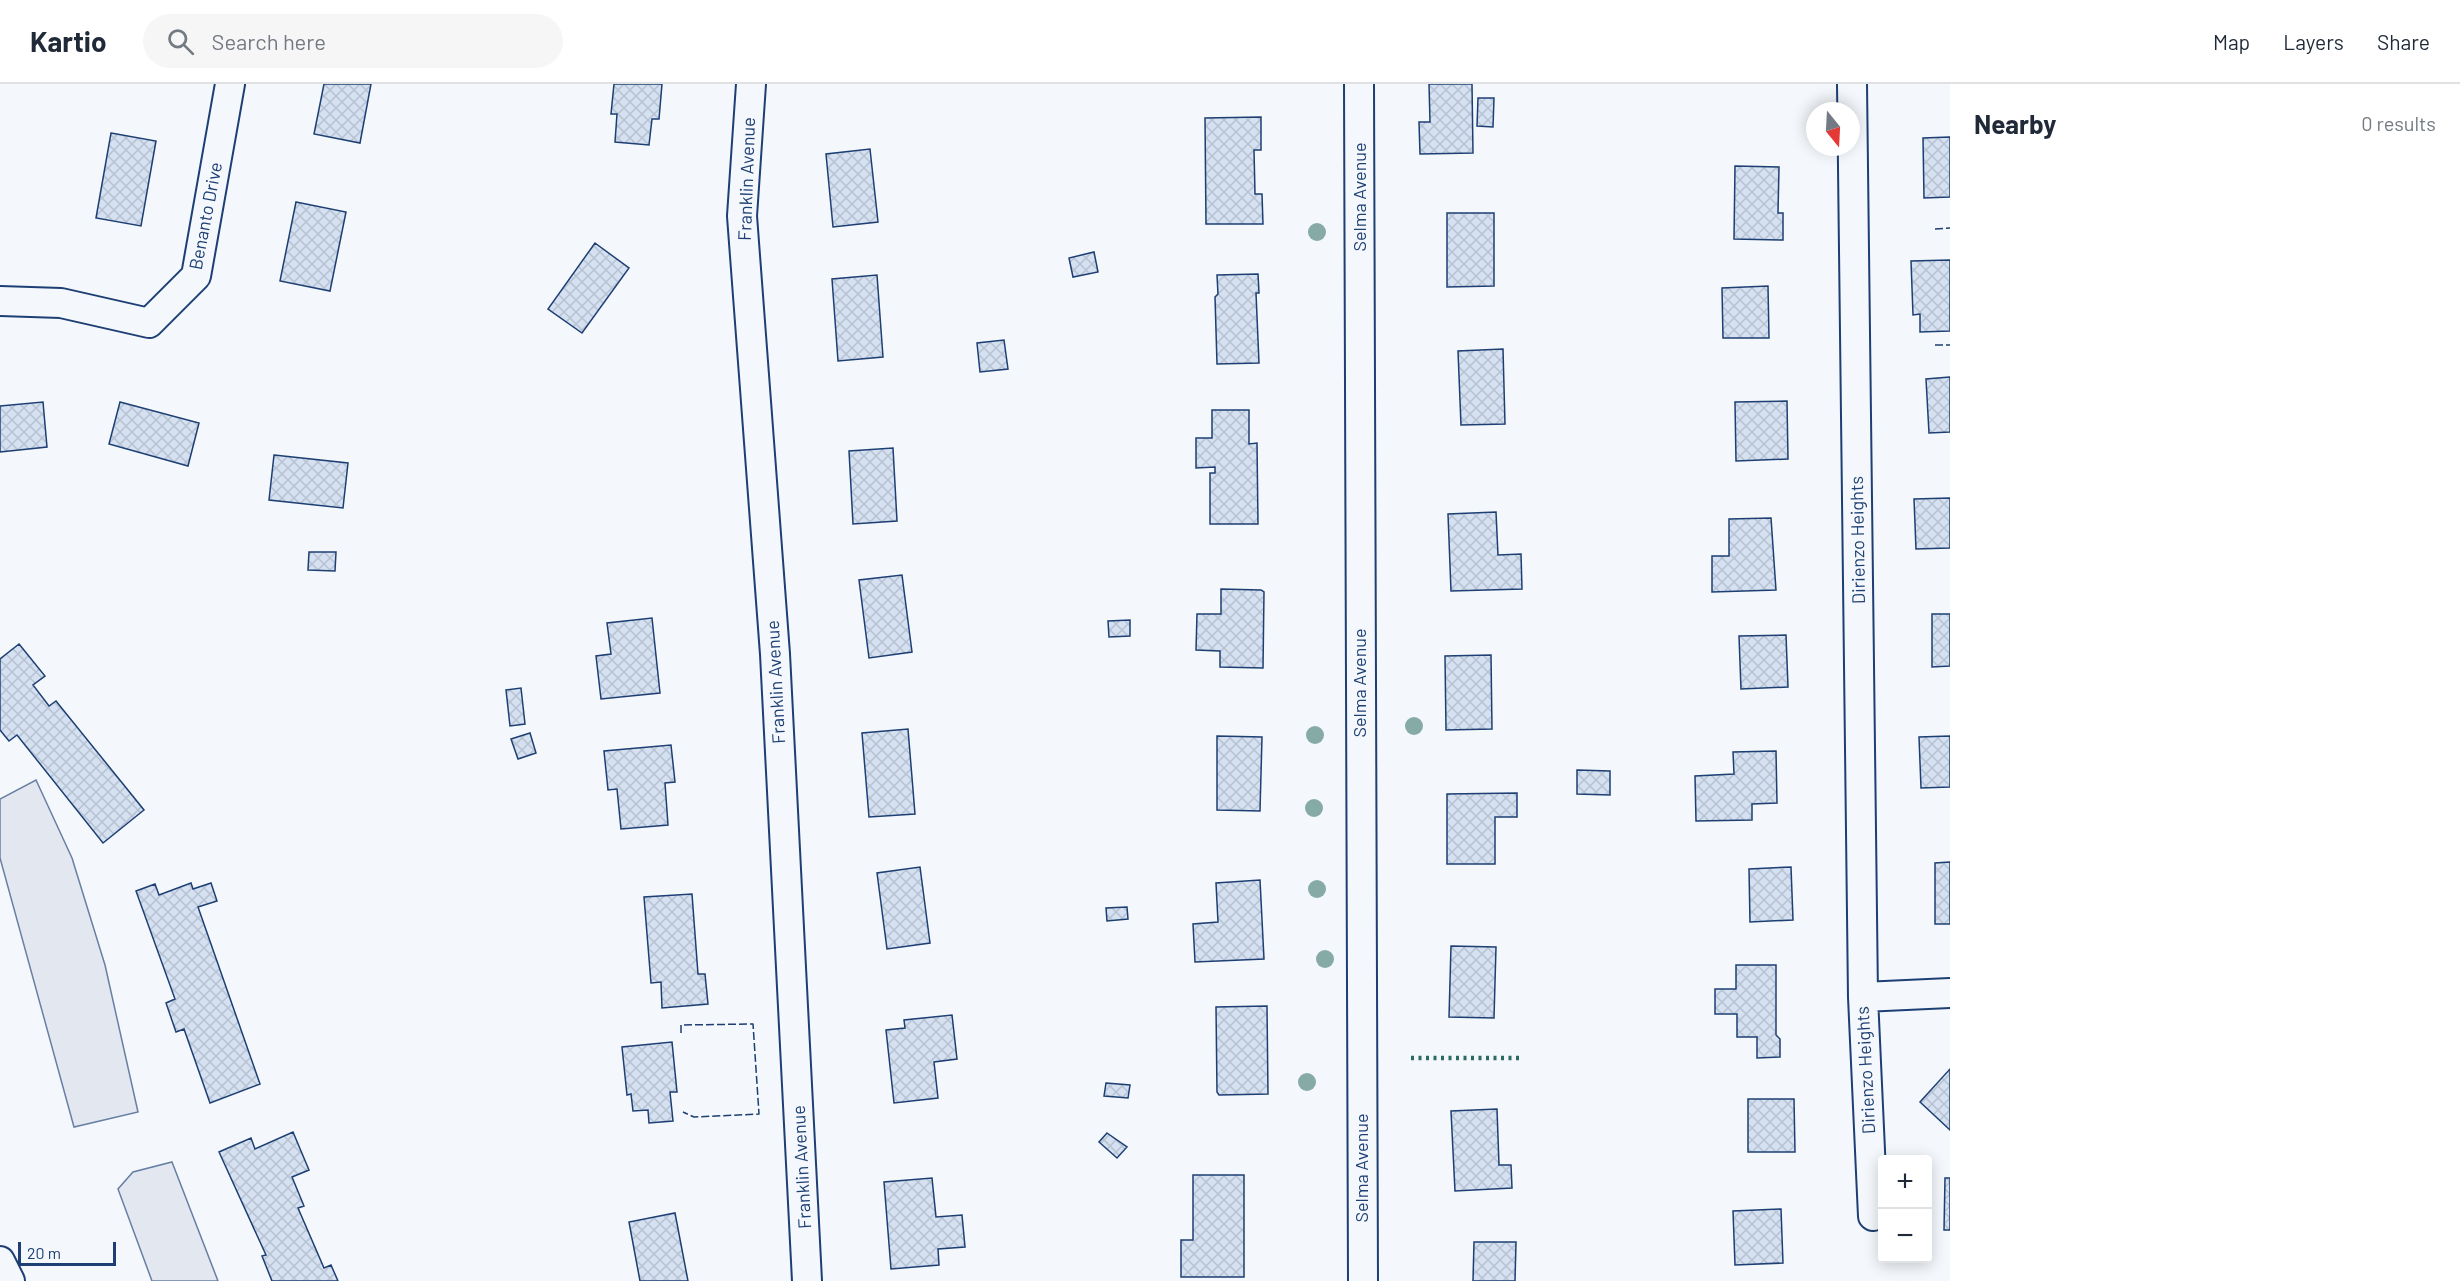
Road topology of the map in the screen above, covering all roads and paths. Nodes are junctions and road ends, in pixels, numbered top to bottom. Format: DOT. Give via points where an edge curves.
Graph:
graph roads {
  1 [pos="230,84"];
  2 [pos="751,84"];
  3 [pos="1359,84"];
  4 [pos="1852,84"];
  5 [pos="0,301"];
  6 [pos="1950,993"];
  7 [pos="1863,996"];
  8 [pos="1873,1216"];
  9 [pos="0,1261"];
  10 [pos="10,1281"];
  11 [pos="807,1281"];
  12 [pos="1363,1281"];
  1 -- 5 [label="street, Benanto Drive" via="196,276 149,323 61,303"];
  2 -- 11 [label="street, Franklin Avenue" via="742,216 775,654"];
  3 -- 12 [label="street, Selma Avenue"];
  4 -- 7 [label="street, Dirienzo Heights"];
  6 -- 7 [label="street, Dirienzo Heights"];
  7 -- 8 [label="street, Dirienzo Heights"];
  9 -- 10 [label="street"];
}
